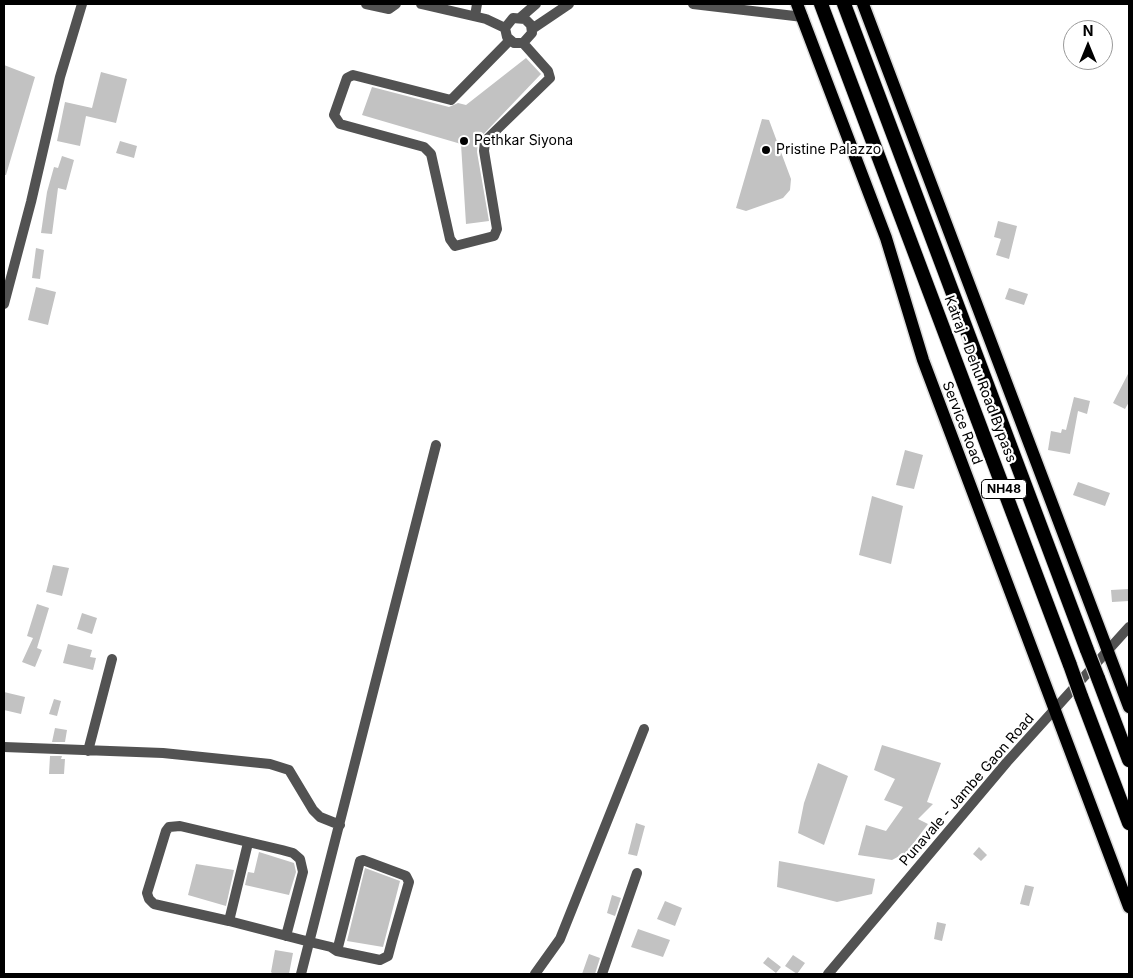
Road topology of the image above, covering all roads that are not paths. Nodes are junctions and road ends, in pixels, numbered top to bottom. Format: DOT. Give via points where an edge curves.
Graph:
graph roads {
  1 [pos="82,4"];
  2 [pos="366,4"];
  3 [pos="396,4"];
  4 [pos="421,4"];
  5 [pos="477,4"];
  6 [pos="536,4"];
  7 [pos="570,4"];
  8 [pos="693,4"];
  9 [pos="797,4"];
  10 [pos="821,4"];
  11 [pos="844,4"];
  12 [pos="863,4"];
  13 [pos="475,16"];
  14 [pos="521,17"];
  15 [pos="803,17"];
  16 [pos="505,28"];
  17 [pos="532,29"];
  18 [pos="510,40"];
  19 [pos="523,43"];
  20 [pos="4,304"];
  21 [pos="436,444"];
  22 [pos="1129,627"];
  23 [pos="1109,650"];
  24 [pos="112,659"];
  25 [pos="1129,707"];
  26 [pos="1054,711"];
  27 [pos="644,729"];
  28 [pos="4,747"];
  29 [pos="88,751"];
  30 [pos="1129,760"];
  31 [pos="1129,822"];
  32 [pos="340,825"];
  33 [pos="248,843"];
  34 [pos="637,873"];
  35 [pos="1129,907"];
  36 [pos="229,921"];
  37 [pos="286,936"];
  38 [pos="310,942"];
  39 [pos="337,950"];
  40 [pos="301,974"];
  41 [pos="536,974"];
  42 [pos="602,974"];
  43 [pos="828,974"];
  1 -- 20 [label="street" via="60,77"];
  2 -- 3 [label="street" via="389,9"];
  4 -- 13 [label="street"];
  5 -- 13 [label="street"];
  6 -- 14 [label="street"];
  7 -- 17 [label="street"];
  8 -- 15 [label="street"];
  9 -- 15 [label="main road, Service Road"];
  10 -- 31 [label="highway, Katraj - Dehu Road Bypass / NH48, bridge"];
  11 -- 30 [label="highway, Katraj - Dehu Road Bypass / NH48, bridge"];
  12 -- 23 [label="main road"];
  13 -- 16 [label="street"];
  14 -- 16 [label="street" via="510,20"];
  14 -- 17 [label="street"];
  15 -- 26 [label="main road, Service Road" via="886,238 923,360"];
  16 -- 18 [label="street"];
  17 -- 19 [label="street" via="530,37"];
  18 -- 19 [label="street"];
  18 -- 19 [label="street" via="451,100 353,75 347,78 334,116 340,124 424,147 430,154 450,239 455,246 494,236 496,229 484,151 486,141 550,78 548,71"];
  21 -- 32 [label="street"];
  22 -- 23 [label="street, Punavale - Jambe Gaon Road"];
  23 -- 25 [label="main road"];
  23 -- 26 [label="street, Punavale - Jambe Gaon Road"];
  24 -- 29 [label="street"];
  26 -- 35 [label="main road, Service Road"];
  26 -- 43 [label="street, Punavale - Jambe Gaon Road"];
  27 -- 41 [label="street" via="560,940"];
  28 -- 29 [label="street"];
  29 -- 32 [label="street" via="163,753 270,764 289,770 313,810 320,817"];
  32 -- 38 [label="street"];
  33 -- 36 [label="street"];
  33 -- 36 [label="street" via="180,826 169,827 147,893 148,899 161,907"];
  33 -- 37 [label="street" via="293,853 303,865"];
  34 -- 42 [label="street"];
  36 -- 37 [label="street"];
  37 -- 38 [label="street"];
  38 -- 39 [label="street"];
  38 -- 40 [label="street"];
  39 -- 39 [label="street" via="385,959 409,882 406,876 363,860 360,862"];
}
